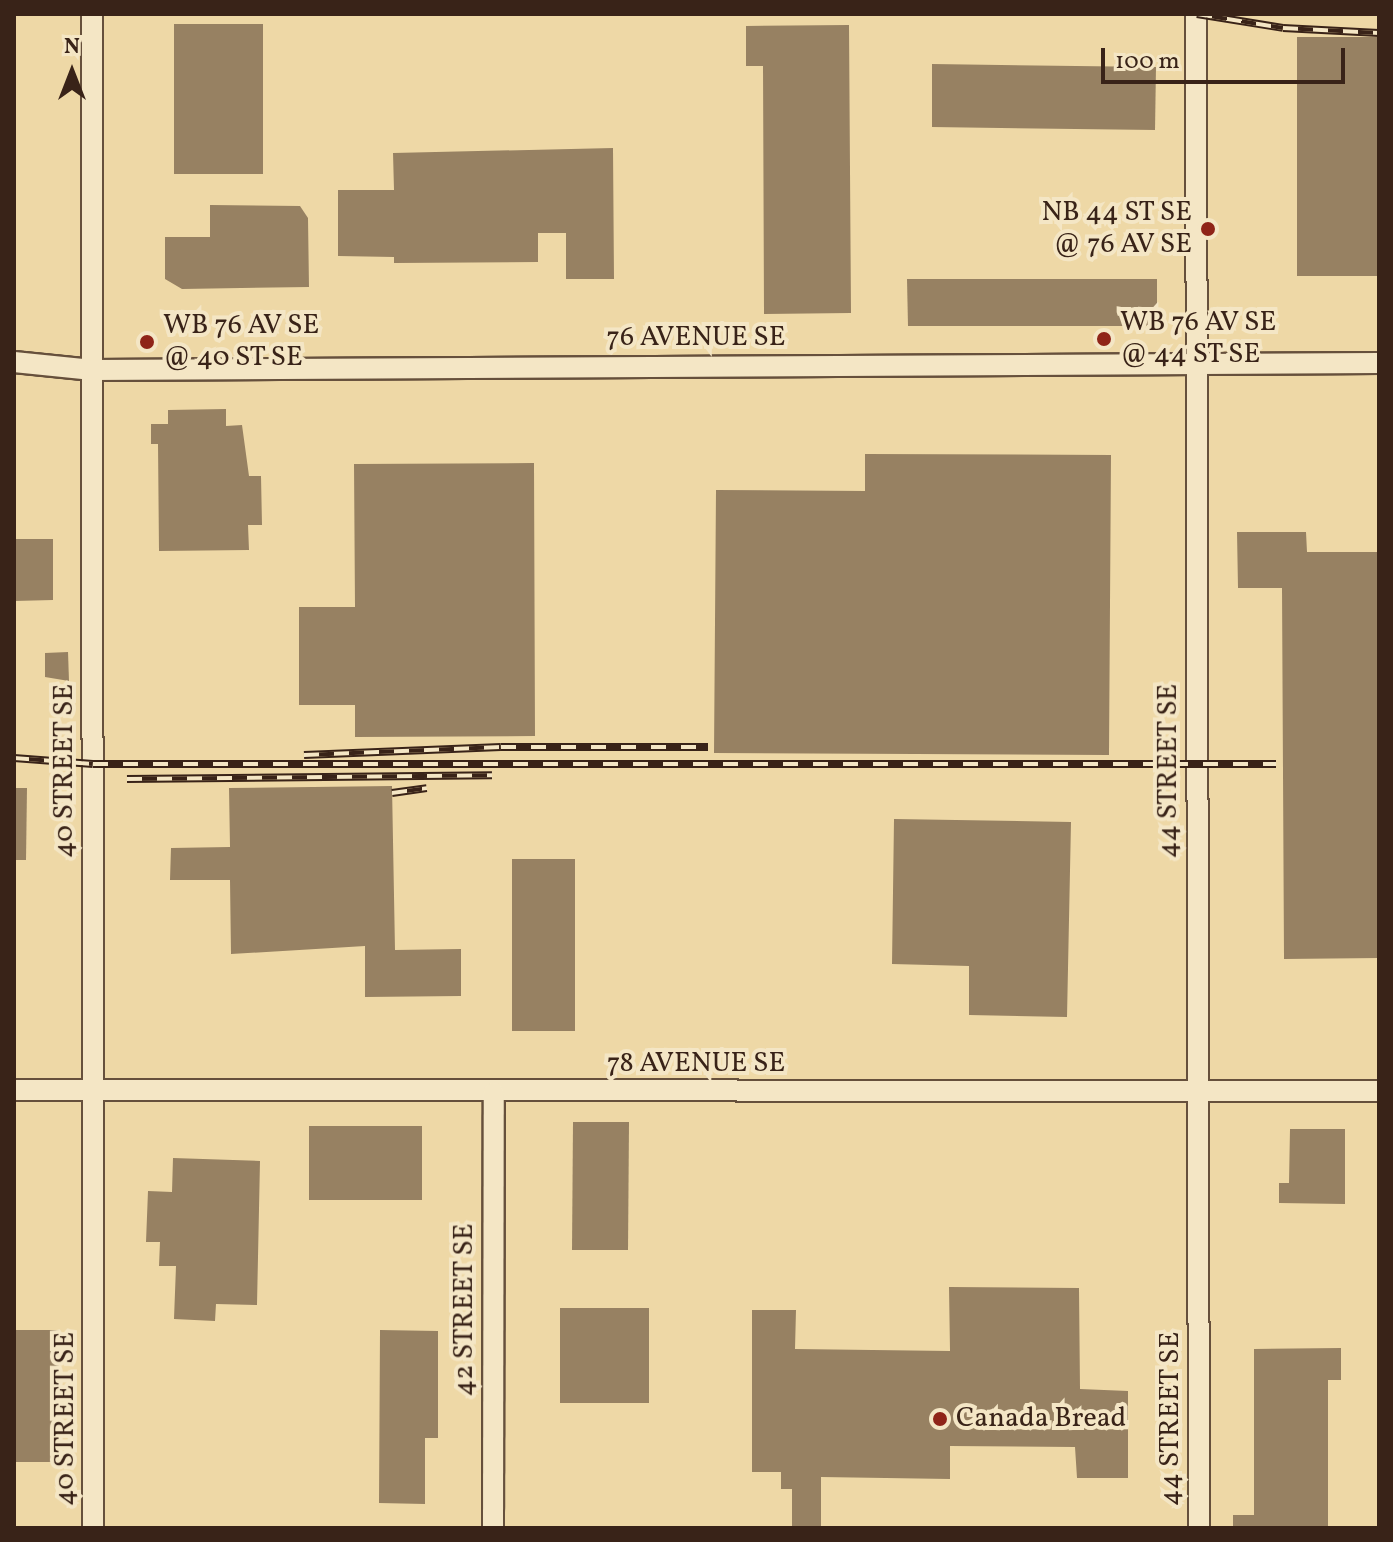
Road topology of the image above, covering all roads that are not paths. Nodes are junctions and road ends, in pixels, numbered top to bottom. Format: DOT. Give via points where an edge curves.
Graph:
graph roads {
  1 [pos="92,14"];
  2 [pos="1196,14"];
  3 [pos="14,362"];
  4 [pos="1379,363"];
  5 [pos="1196,364"];
  6 [pos="93,370"];
  7 [pos="14,1090"];
  8 [pos="94,1090"];
  9 [pos="1198,1091"];
  10 [pos="1379,1091"];
  11 [pos="494,1093"];
  12 [pos="93,1528"];
  13 [pos="493,1528"];
  14 [pos="1199,1528"];
  1 -- 6 [label="street, 40 STREET SE"];
  2 -- 5 [label="street, 44 STREET SE"];
  3 -- 6 [label="street, 76 AVENUE SE"];
  4 -- 5 [label="street, 76 AVENUE SE"];
  5 -- 6 [label="street, 76 AVENUE SE"];
  5 -- 9 [label="street, 44 STREET SE"];
  6 -- 8 [label="street, 40 STREET SE"];
  7 -- 8 [label="street, 78 AVENUE SE"];
  8 -- 11 [label="street, 78 AVENUE SE"];
  8 -- 12 [label="street, 40 STREET SE"];
  9 -- 10 [label="street, 78 AVENUE SE"];
  9 -- 11 [label="street, 78 AVENUE SE"];
  9 -- 14 [label="street, 44 STREET SE"];
  11 -- 13 [label="street, 42 STREET SE"];
}
